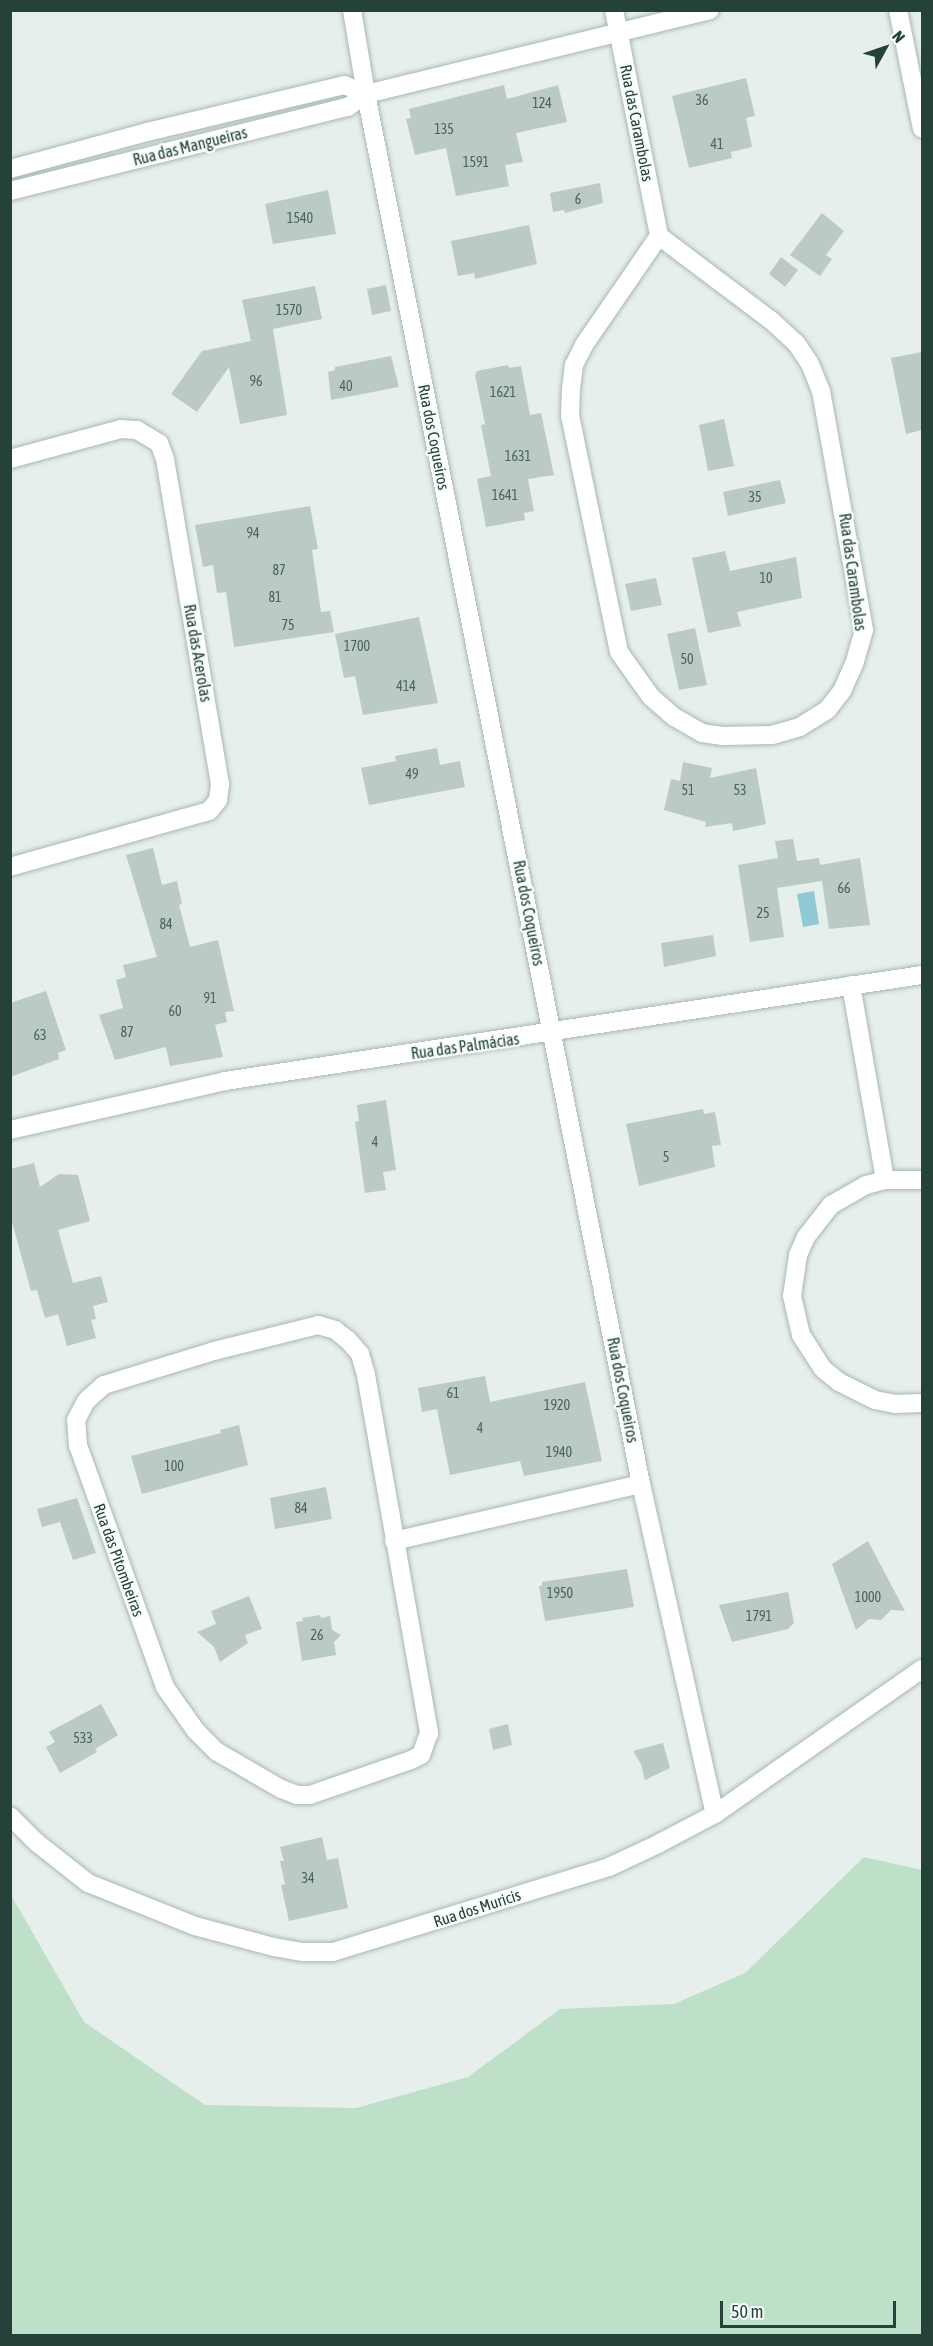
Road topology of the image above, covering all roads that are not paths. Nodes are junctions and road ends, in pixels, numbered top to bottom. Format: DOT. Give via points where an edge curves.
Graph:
graph roads {
  1 [pos="352,10"];
  2 [pos="614,10"];
  3 [pos="710,10"];
  4 [pos="898,10"];
  5 [pos="619,33"];
  6 [pos="916,59"];
  7 [pos="366,94"];
  8 [pos="922,129"];
  9 [pos="147,132"];
  10 [pos="153,155"];
  11 [pos="10,169"];
  12 [pos="10,191"];
  13 [pos="659,236"];
  14 [pos="10,459"];
  15 [pos="10,867"];
  16 [pos="922,975"];
  17 [pos="851,986"];
  18 [pos="552,1033"];
  19 [pos="10,1130"];
  20 [pos="885,1180"];
  21 [pos="922,1180"];
  22 [pos="922,1403"];
  23 [pos="641,1484"];
  24 [pos="394,1541"];
  25 [pos="922,1669"];
  26 [pos="715,1814"];
  27 [pos="10,1816"];
  1 -- 7 [label="street, Rua dos Coqueiros"];
  2 -- 5 [label="street, Rua das Carambolas"];
  3 -- 5 [label="street, Rua das Mangueiras"];
  4 -- 6 [label="street"];
  5 -- 7 [label="street, Rua das Mangueiras"];
  5 -- 13 [label="street, Rua das Carambolas"];
  6 -- 8 [label="street"];
  7 -- 9 [label="street, Rua das Mangueiras" via="344,85"];
  7 -- 10 [label="street, Rua das Mangueiras" via="348,107"];
  7 -- 18 [label="street, Rua dos Coqueiros"];
  9 -- 10 [label="street"];
  9 -- 11 [label="street, Rua das Mangueiras"];
  10 -- 12 [label="street, Rua das Mangueiras"];
  13 -- 13 [label="street, Rua das Carambolas" via="584,345 574,365 571,389 570,416 619,652 651,697 674,717 702,732 723,736 772,735 800,728 826,710 842,691 864,630 821,391 810,364 772,321"];
  14 -- 15 [label="street, Rua das Acerolas" via="121,429 137,430 159,443 220,784 218,800 209,811"];
  16 -- 17 [label="street, Rua das Palmácias"];
  17 -- 18 [label="street, Rua das Palmácias"];
  17 -- 20 [label="street"];
  18 -- 19 [label="street, Rua das Palmácias" via="225,1081"];
  18 -- 23 [label="street, Rua dos Coqueiros"];
  20 -- 21 [label="street"];
  20 -- 22 [label="street" via="856,1189 831,1205 806,1237 793,1275 795,1316 811,1353 838,1382 875,1400"];
  23 -- 24 [label="street"];
  23 -- 26 [label="street, Rua dos Coqueiros"];
  24 -- 24 [label="street, Rua das Pitombeiras" via="360,1354 335,1330 318,1325 214,1351 104,1385 86,1401 76,1420 78,1446 165,1687 196,1731 216,1751 281,1790 310,1795 421,1755 429,1733 428,1723"];
  25 -- 26 [label="street, Rua dos Muricis"];
  26 -- 27 [label="street, Rua dos Muricis" via="609,1867 356,1946 323,1952 274,1947 195,1926 88,1883"];
}
